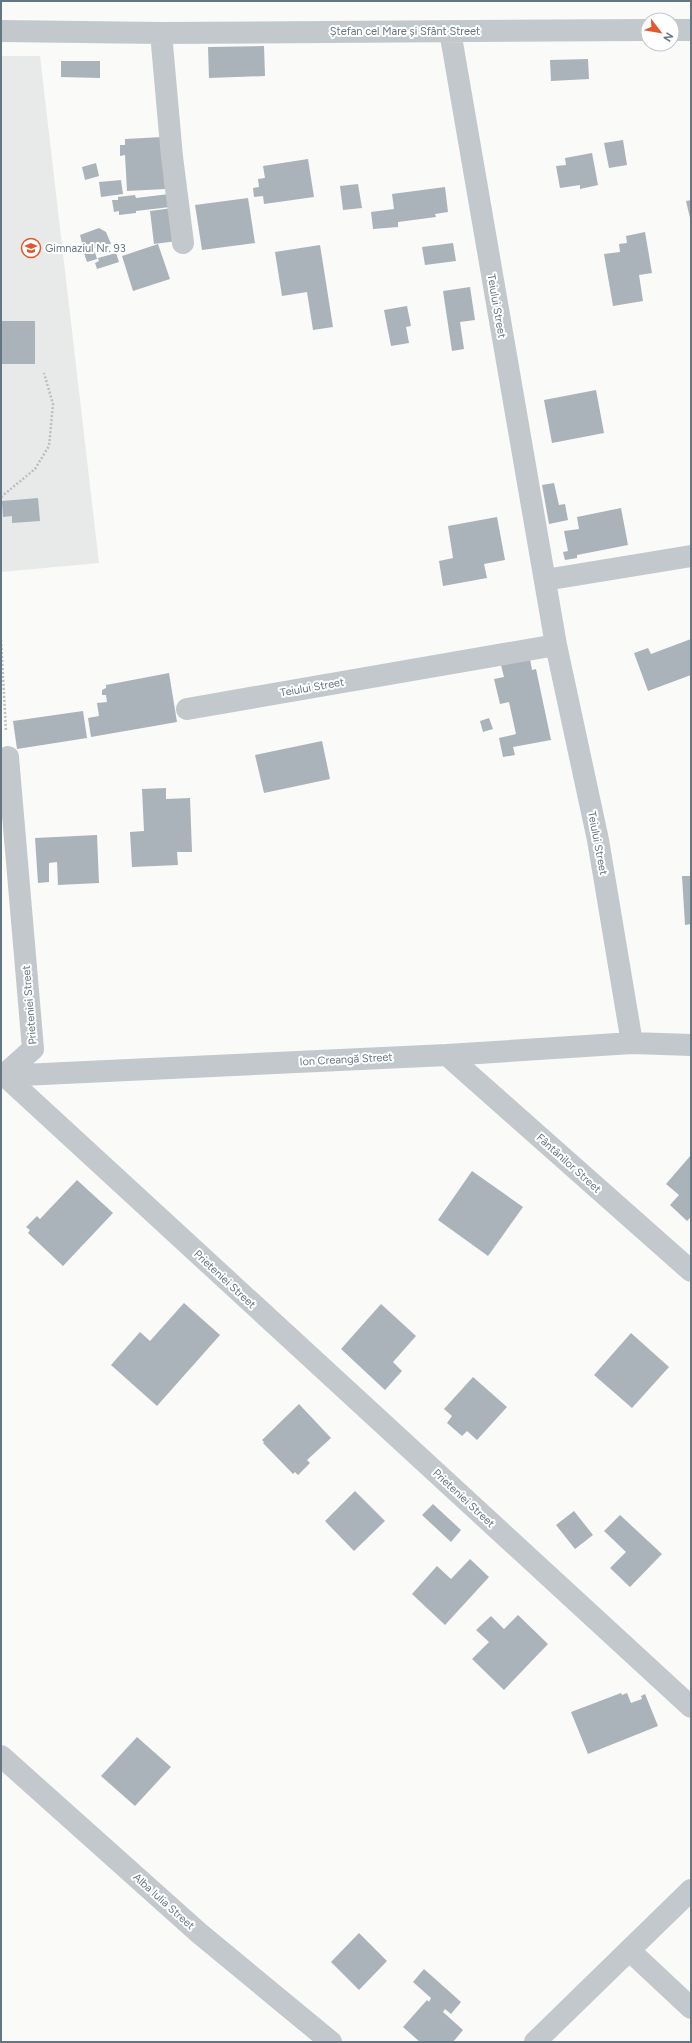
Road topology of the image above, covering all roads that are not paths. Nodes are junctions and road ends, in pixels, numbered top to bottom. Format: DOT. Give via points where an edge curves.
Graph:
graph roads {
  1 [pos="640,30"];
  2 [pos="680,30"];
  3 [pos="691,30"];
  4 [pos="1,31"];
  5 [pos="450,31"];
  6 [pos="162,33"];
  7 [pos="183,243"];
  8 [pos="691,556"];
  9 [pos="545,580"];
  10 [pos="556,645"];
  11 [pos="187,709"];
  12 [pos="8,757"];
  13 [pos="632,1043"];
  14 [pos="691,1045"];
  15 [pos="447,1055"];
  16 [pos="2,1076"];
  17 [pos="691,1270"];
  18 [pos="691,1707"];
  19 [pos="1,1756"];
  20 [pos="691,1890"];
  21 [pos="630,1951"];
  22 [pos="691,2008"];
  23 [pos="331,2042"];
  24 [pos="535,2042"];
  1 -- 5 [label="street, Ștefan cel Mare și Sfânt Street"];
  2 -- 3 [label="street"];
  4 -- 6 [label="street, Ștefan cel Mare și Sfânt Street"];
  5 -- 6 [label="street, Ștefan cel Mare și Sfânt Street"];
  5 -- 9 [label="street, Teiului Street"];
  6 -- 7 [label="street" via="172,157"];
  8 -- 9 [label="street"];
  9 -- 10 [label="street, Teiului Street"];
  10 -- 11 [label="street, Teiului Street"];
  10 -- 13 [label="street, Teiului Street" via="598,840"];
  12 -- 16 [label="street, Prieteniei Street" via="33,1050"];
  13 -- 14 [label="street, Ion Creangă Street"];
  13 -- 15 [label="street, Ion Creangă Street"];
  15 -- 16 [label="street, Ion Creangă Street"];
  15 -- 17 [label="street, Fântânilor Street"];
  16 -- 18 [label="street, Prieteniei Street"];
  19 -- 23 [label="street, Alba Iulia Street" via="199,1933"];
  20 -- 21 [label="street"];
  21 -- 22 [label="street"];
  21 -- 24 [label="street"];
}
